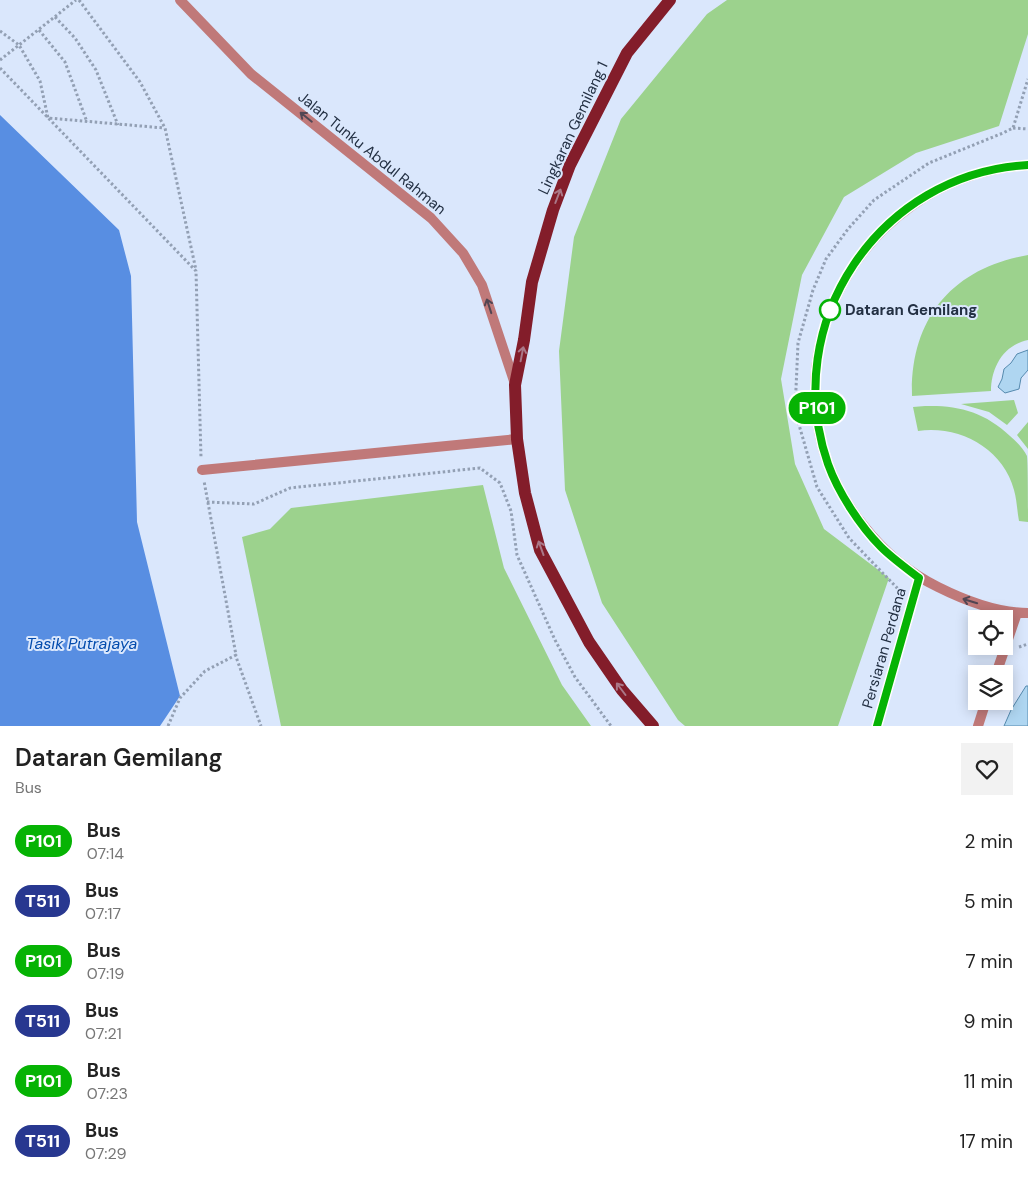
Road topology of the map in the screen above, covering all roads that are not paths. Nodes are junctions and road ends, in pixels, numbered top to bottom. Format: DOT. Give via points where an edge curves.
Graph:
graph roads {
  1 [pos="180,0"];
  2 [pos="670,0"];
  3 [pos="1028,165"];
  4 [pos="515,385"];
  5 [pos="518,439"];
  6 [pos="202,470"];
  7 [pos="919,578"];
  8 [pos="1023,613"];
  9 [pos="1000,665"];
  10 [pos="983,710"];
  11 [pos="652,726"];
  12 [pos="877,726"];
  13 [pos="978,726"];
  4 -- 1 [label="street, Jalan Tunku Abdul Rahman, one-way" via="482,285 463,253 431,218 251,74"];
  4 -- 2 [label="main road, Lingkaran Gemilang 1, one-way" via="532,282 570,165 626,53"];
  3 -- 7 [label="street" via="1004,167 957,180 913,203 876,236 846,275 826,320 816,378 817,417 828,465 850,509 868,532"];
  4 -- 5 [label="main road, Lingkaran Gemilang 1"];
  5 -- 6 [label="street"];
  11 -- 5 [label="main road, Lingkaran Gemilang 1, one-way" via="589,642 540,550 526,493"];
  8 -- 7 [label="street, one-way" via="966,601"];
  7 -- 12 [label="street, Persiaran Perdana"];
  8 -- 9 [label="street"];
  10 -- 13 [label="street"];
}
